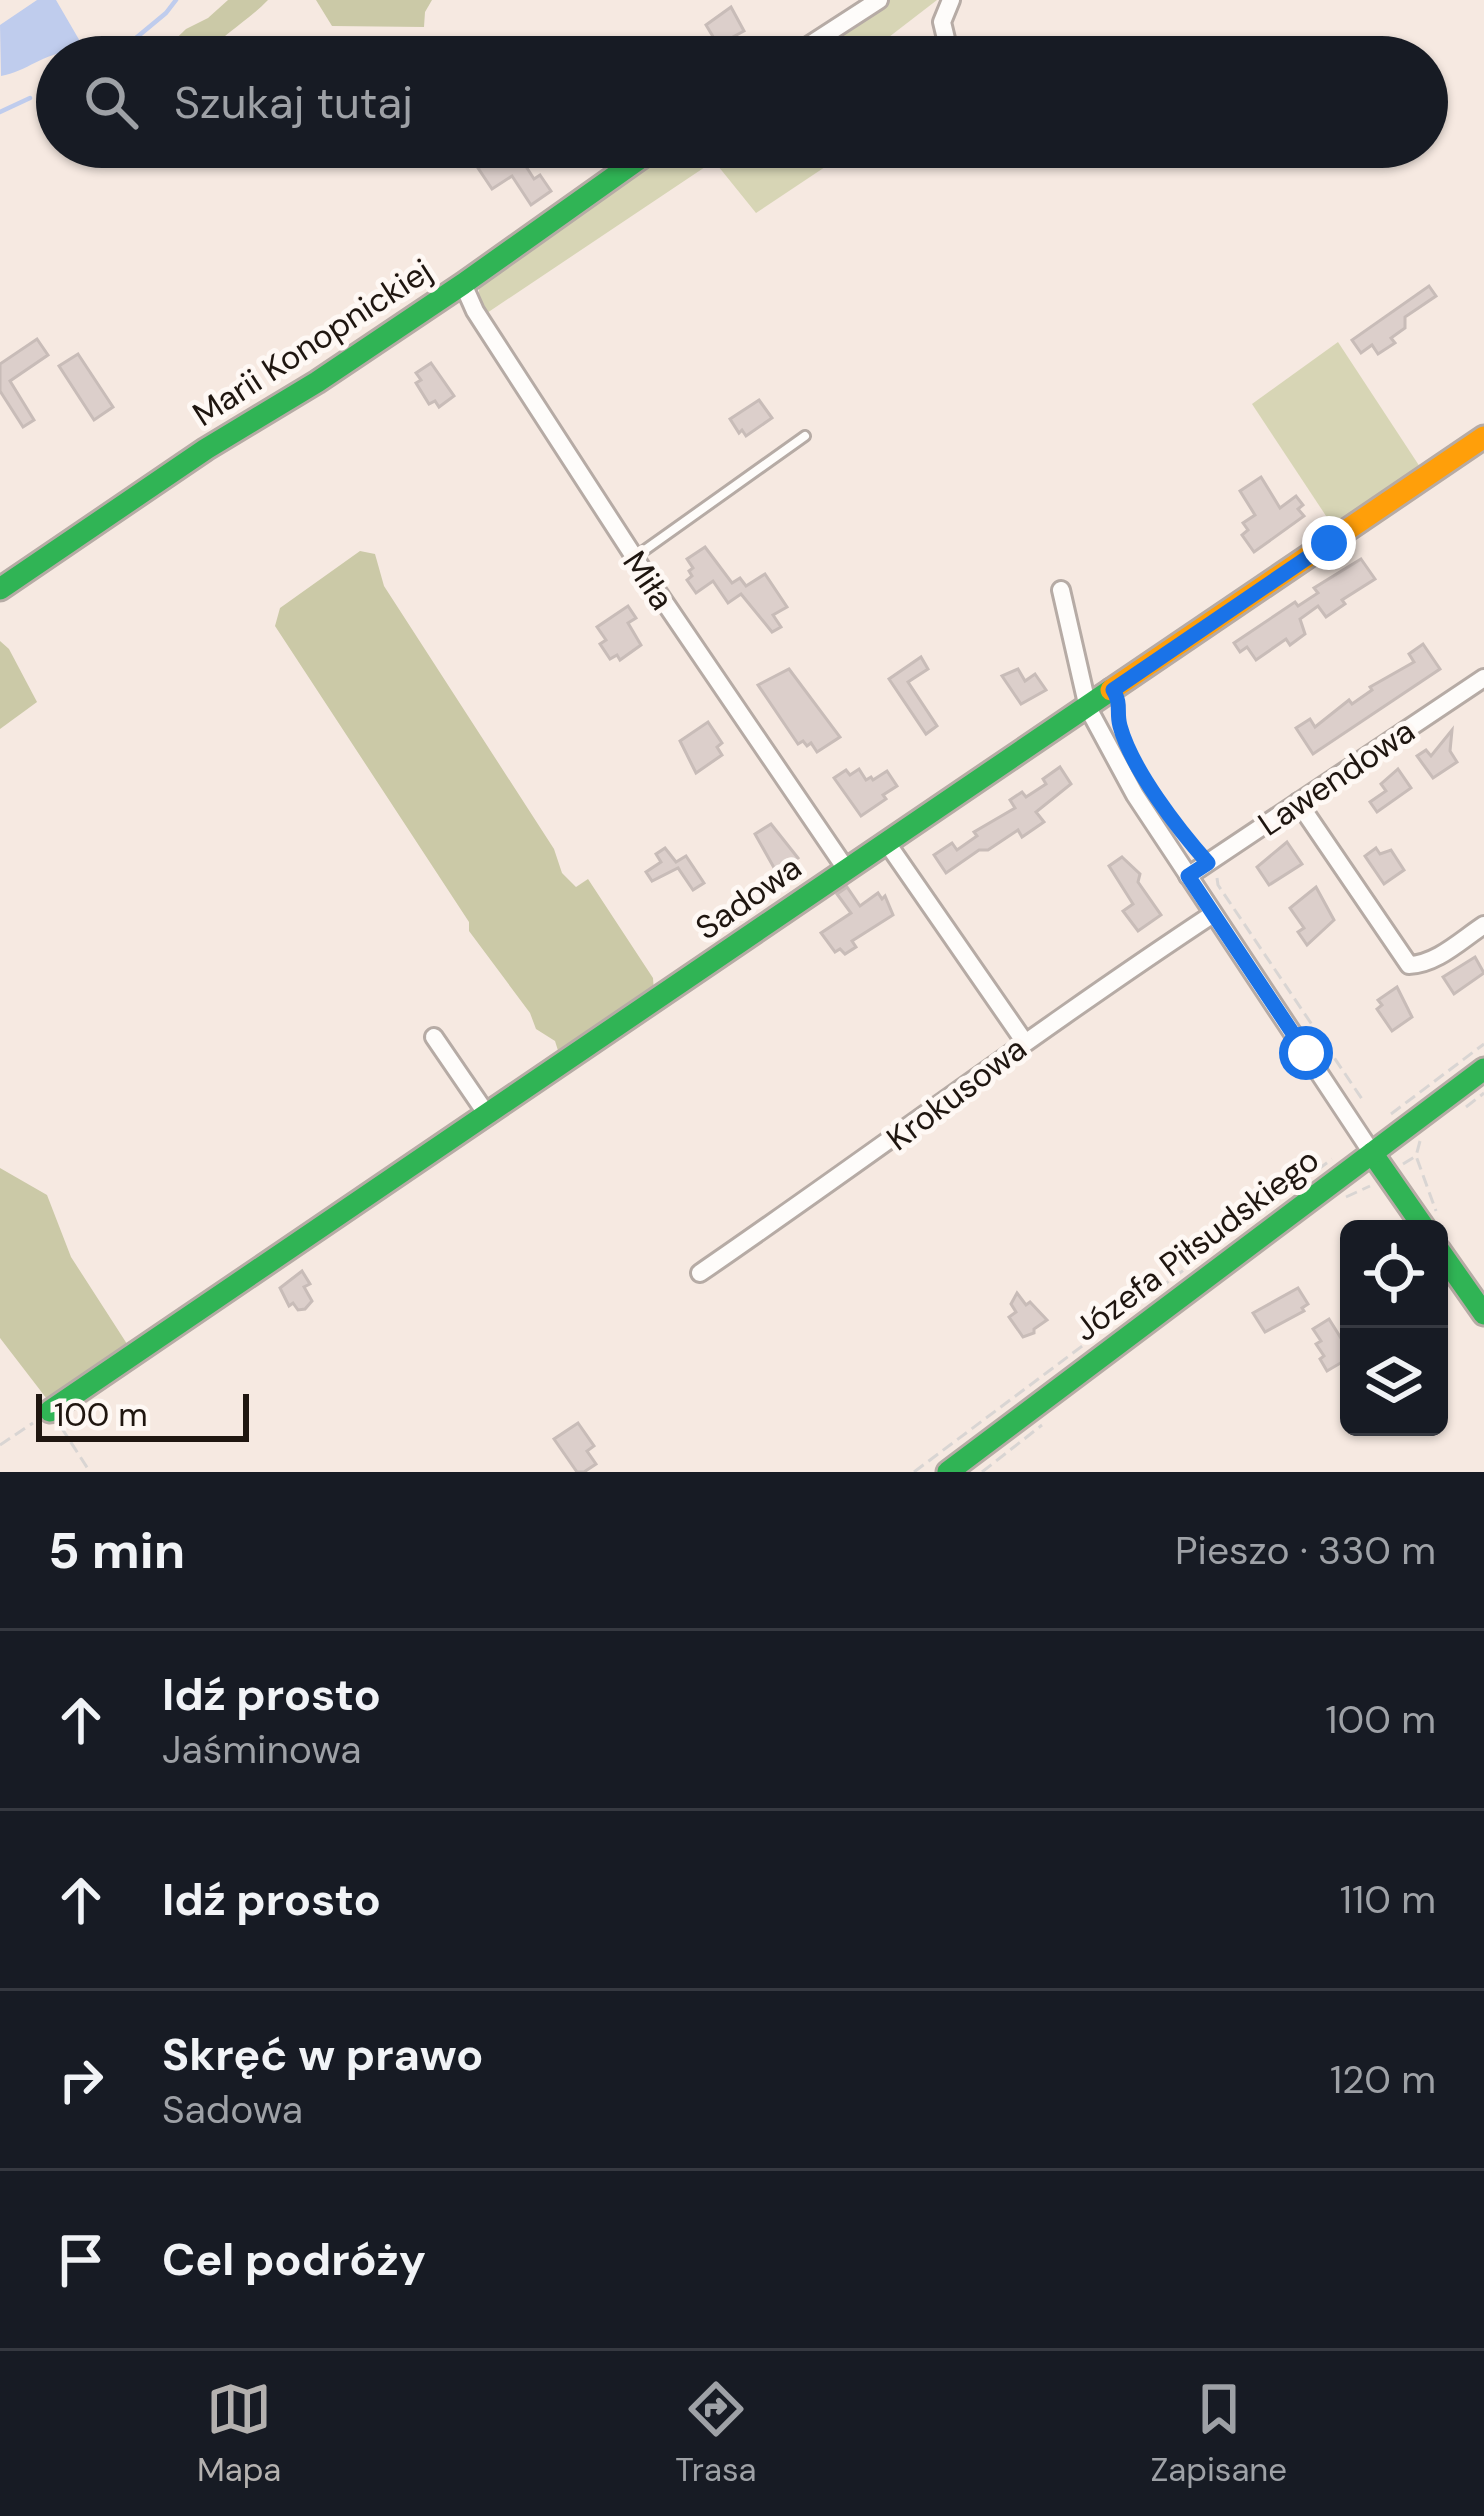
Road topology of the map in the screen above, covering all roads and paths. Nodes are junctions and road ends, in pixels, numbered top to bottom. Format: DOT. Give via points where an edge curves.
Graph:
graph roads {
  1 [pos="879,0"];
  2 [pos="951,0"];
  3 [pos="823,36"];
  4 [pos="946,36"];
  5 [pos="626,168"];
  6 [pos="463,284"];
  7 [pos="805,436"];
  8 [pos="1484,437"];
  9 [pos="634,557"];
  10 [pos="0,589"];
  11 [pos="1061,590"];
  12 [pos="1484,678"];
  13 [pos="1113,690"];
  14 [pos="1088,708"];
  15 [pos="1298,802"];
  16 [pos="887,843"];
  17 [pos="1208,863"];
  18 [pos="846,869"];
  19 [pos="1188,876"];
  20 [pos="1213,914"];
  21 [pos="1484,925"];
  22 [pos="434,1037"];
  23 [pos="1024,1041"];
  24 [pos="1484,1044"];
  25 [pos="1484,1069"];
  26 [pos="1364,1102"];
  27 [pos="1390,1114"];
  28 [pos="488,1116"];
  29 [pos="1419,1142"];
  30 [pos="1372,1153"];
  31 [pos="1332,1159"];
  32 [pos="1429,1220"];
  33 [pos="1432,1220"];
  34 [pos="1448,1263"];
  35 [pos="700,1273"];
  36 [pos="1484,1314"];
  37 [pos="50,1411"];
  38 [pos="0,1445"];
  39 [pos="90,1472"];
  40 [pos="914,1472"];
  41 [pos="948,1472"];
  1 -- 3 [label="street"];
  2 -- 4 [label="street"];
  5 -- 6 [label="street, Marii Konopnickiej"];
  6 -- 9 [label="street, Miła"];
  6 -- 10 [label="street, Marii Konopnickiej"];
  7 -- 9 [label="lane"];
  8 -- 13 [label="street, Sadowa"];
  9 -- 18 [label="street, Miła"];
  11 -- 14 [label="street"];
  12 -- 15 [label="street, Lawendowa"];
  13 -- 14 [label="street, Sadowa"];
  13 -- 17 [label="path" via="1119,724 1145,776"];
  14 -- 16 [label="street, Sadowa"];
  14 -- 19 [label="street"];
  15 -- 17 [label="street, Lawendowa"];
  15 -- 21 [label="street" via="1402,961 1439,956"];
  16 -- 18 [label="street, Sadowa"];
  16 -- 23 [label="street"];
  17 -- 19 [label="street, Lawendowa"];
  17 -- 26 [label="path"];
  18 -- 28 [label="street, Sadowa"];
  19 -- 20 [label="street"];
  20 -- 23 [label="street, Krokusowa"];
  20 -- 30 [label="street"];
  22 -- 28 [label="street"];
  23 -- 35 [label="street, Krokusowa"];
  24 -- 27 [label="path"];
  25 -- 30 [label="street, Józefa Piłsudskiego"];
  28 -- 37 [label="street, Sadowa"];
  29 -- 33 [label="path"];
  30 -- 32 [label="street"];
  30 -- 41 [label="street, Józefa Piłsudskiego"];
  31 -- 40 [label="path"];
  34 -- 36 [label="street"];
  37 -- 38 [label="path"];
  37 -- 39 [label="path"];
}
